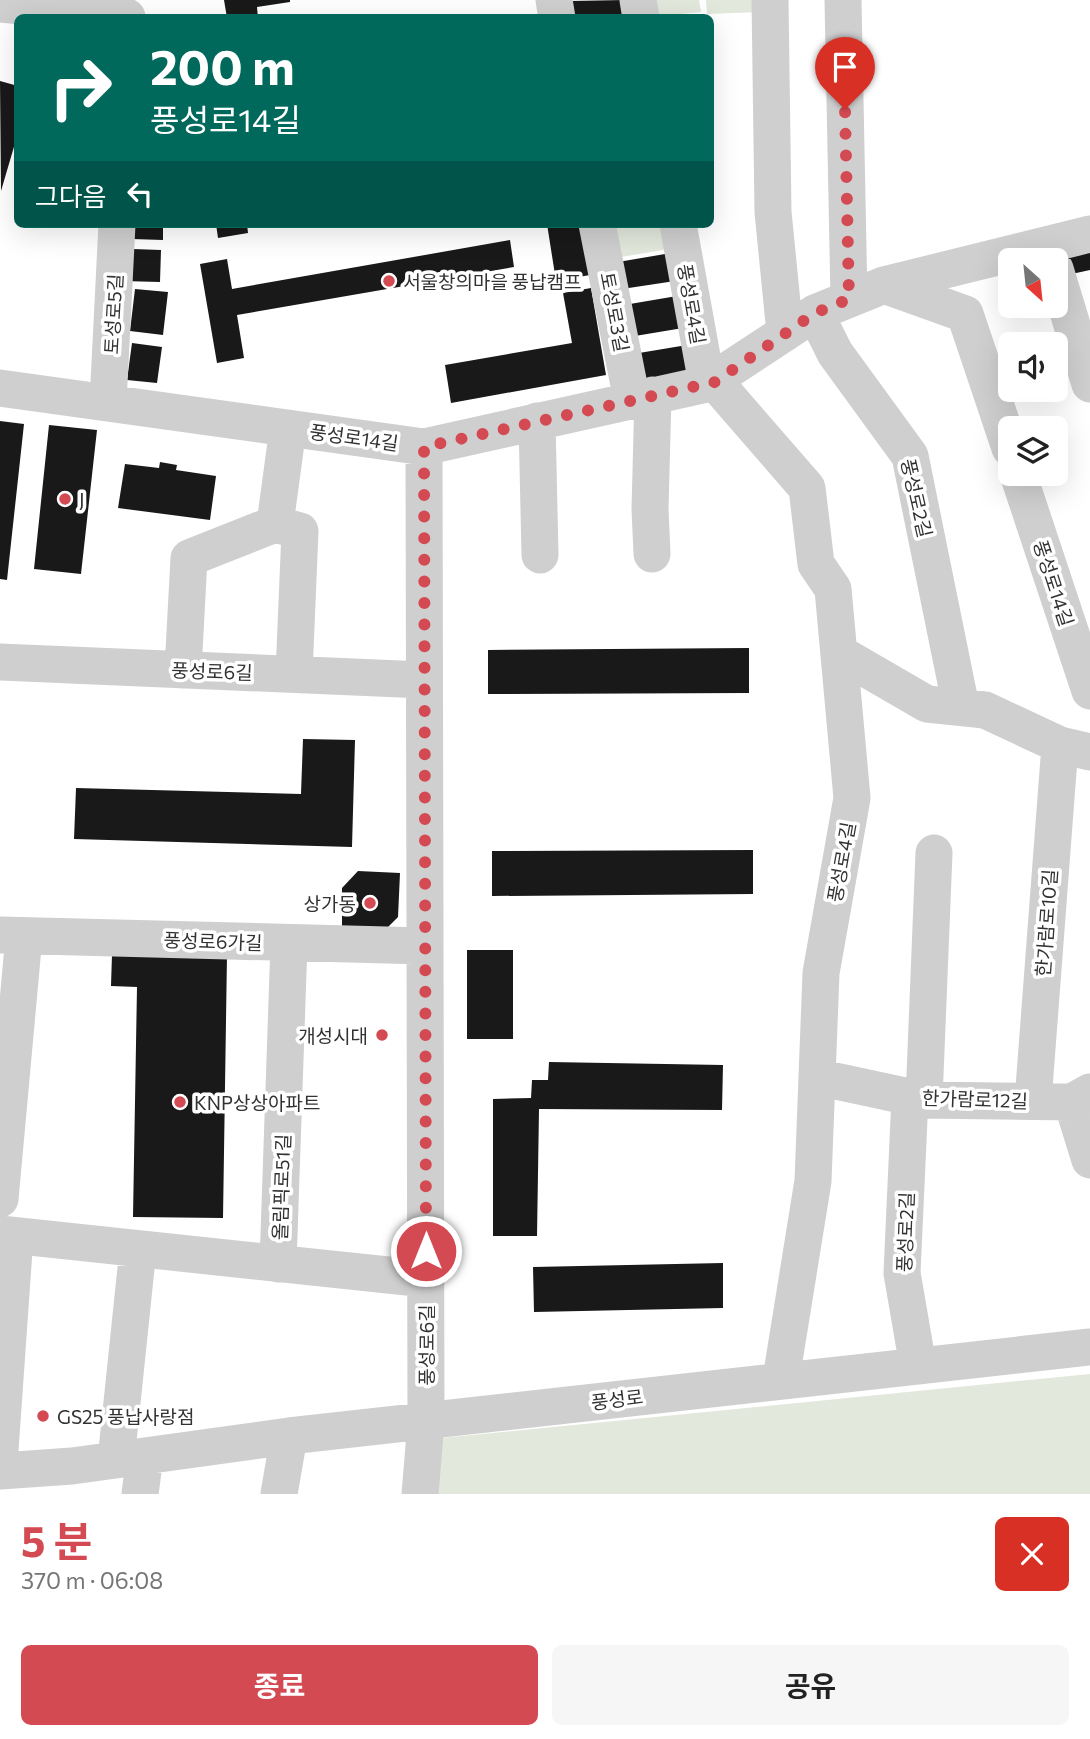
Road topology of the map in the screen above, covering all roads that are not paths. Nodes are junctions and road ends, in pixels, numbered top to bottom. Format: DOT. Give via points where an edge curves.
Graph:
graph roads {
  1 [pos="3,0"];
  2 [pos="770,0"];
  3 [pos="843,0"];
  4 [pos="96,14"];
  5 [pos="117,228"];
  6 [pos="598,228"];
  7 [pos="679,228"];
  8 [pos="1090,234"];
  9 [pos="1068,248"];
  10 [pos="998,267"];
  11 [pos="884,285"];
  12 [pos="849,299"];
  13 [pos="1068,311"];
  14 [pos="815,313"];
  15 [pos="785,333"];
  16 [pos="711,383"];
  17 [pos="1090,384"];
  18 [pos="0,388"];
  19 [pos="643,398"];
  20 [pos="108,403"];
  21 [pos="999,416"];
  22 [pos="537,421"];
  23 [pos="288,428"];
  24 [pos="424,447"];
  25 [pos="1022,486"];
  26 [pos="275,523"];
  27 [pos="652,554"];
  28 [pos="540,555"];
  29 [pos="839,653"];
  30 [pos="0,662"];
  31 [pos="183,670"];
  32 [pos="294,674"];
  33 [pos="424,680"];
  34 [pos="1090,691"];
  35 [pos="961,707"];
  36 [pos="1075,749"];
  37 [pos="934,853"];
  38 [pos="12,936"];
  39 [pos="289,943"];
  40 [pos="425,946"];
  41 [pos="817,1077"];
  42 [pos="1081,1097"];
  43 [pos="917,1098"];
  44 [pos="1033,1101"];
  45 [pos="1090,1160"];
  46 [pos="0,1199"];
  47 [pos="7,1235"];
  48 [pos="138,1249"];
  49 [pos="278,1264"];
  50 [pos="426,1279"];
  51 [pos="1090,1347"];
  52 [pos="918,1366"];
  53 [pos="781,1380"];
  54 [pos="426,1422"];
  55 [pos="289,1436"];
  56 [pos="0,1450"];
  57 [pos="130,1458"];
  58 [pos="0,1471"];
  59 [pos="41,1481"];
  60 [pos="140,1494"];
  61 [pos="279,1494"];
  62 [pos="420,1494"];
  1 -- 4 [label="street" via="1,5"];
  2 -- 15 [label="street" via="773,212"];
  3 -- 12 [label="street"];
  5 -- 20 [label="street, 토성로5길"];
  6 -- 19 [label="street, 토성로3길"];
  7 -- 16 [label="street, 풍성로4길"];
  8 -- 9 [label="street, 풍성로14길"];
  10 -- 11 [label="street, 풍성로14길"];
  11 -- 12 [label="street, 풍성로14길"];
  11 -- 21 [label="street" via="965,314"];
  12 -- 14 [label="street, 풍성로14길"];
  13 -- 17 [label="street"];
  14 -- 15 [label="street, 풍성로14길"];
  14 -- 35 [label="street, 풍성로2길" via="835,353 910,456"];
  15 -- 16 [label="street, 풍성로14길"];
  16 -- 19 [label="street, 풍성로14길"];
  16 -- 29 [label="street, 풍성로4길" via="807,488 816,564 833,589"];
  18 -- 20 [label="street, 풍성로14길"];
  19 -- 22 [label="street, 풍성로14길"];
  19 -- 27 [label="street, 토성로3길"];
  20 -- 23 [label="street, 풍성로14길"];
  22 -- 24 [label="street, 풍성로14길"];
  22 -- 28 [label="street"];
  23 -- 24 [label="street, 풍성로14길"];
  23 -- 26 [label="street, 풍성로14길"];
  24 -- 33 [label="street, 풍성로6길"];
  25 -- 34 [label="street, 풍성로14길"];
  26 -- 31 [label="street" via="189,558"];
  26 -- 32 [label="street" via="300,531"];
  29 -- 35 [label="street, 한가람로10길" via="927,704"];
  29 -- 41 [label="street, 풍성로4길" via="852,799 821,972"];
  30 -- 31 [label="street, 풍성로6길"];
  31 -- 32 [label="street, 풍성로6길"];
  32 -- 33 [label="street, 풍성로6길"];
  33 -- 40 [label="street, 풍성로6길"];
  35 -- 36 [label="street, 한가람로10길" via="985,710"];
  36 -- 44 [label="street, 한가람로10길"];
  37 -- 43 [label="street, 풍성로2길"];
  38 -- 39 [label="street, 풍성로6가길"];
  38 -- 46 [label="street"];
  39 -- 40 [label="street, 풍성로6가길"];
  39 -- 49 [label="street, 올림픽로51길"];
  40 -- 50 [label="street, 풍성로6길"];
  41 -- 43 [label="street, 한가람로12길"];
  41 -- 53 [label="street, 풍성로4길" via="813,1181"];
  42 -- 44 [label="street, 한가람로12길"];
  42 -- 45 [label="street"];
  43 -- 44 [label="street, 한가람로12길"];
  43 -- 52 [label="street, 풍성로2길" via="902,1273"];
  47 -- 48 [label="street, 올림픽로51길"];
  47 -- 56 [label="street"];
  48 -- 49 [label="street, 올림픽로51길"];
  48 -- 57 [label="street"];
  49 -- 50 [label="street, 올림픽로51길"];
  50 -- 54 [label="street, 풍성로6길"];
  51 -- 52 [label="street, 풍성로"];
  52 -- 53 [label="street, 풍성로"];
  53 -- 54 [label="street, 풍성로"];
  54 -- 55 [label="street, 풍성로"];
  54 -- 62 [label="street, 풍성로6길"];
  55 -- 57 [label="street, 풍성로"];
  55 -- 61 [label="street"];
  57 -- 59 [label="street, 풍성로"];
  57 -- 60 [label="street"];
  58 -- 59 [label="street, 풍성로"];
}
